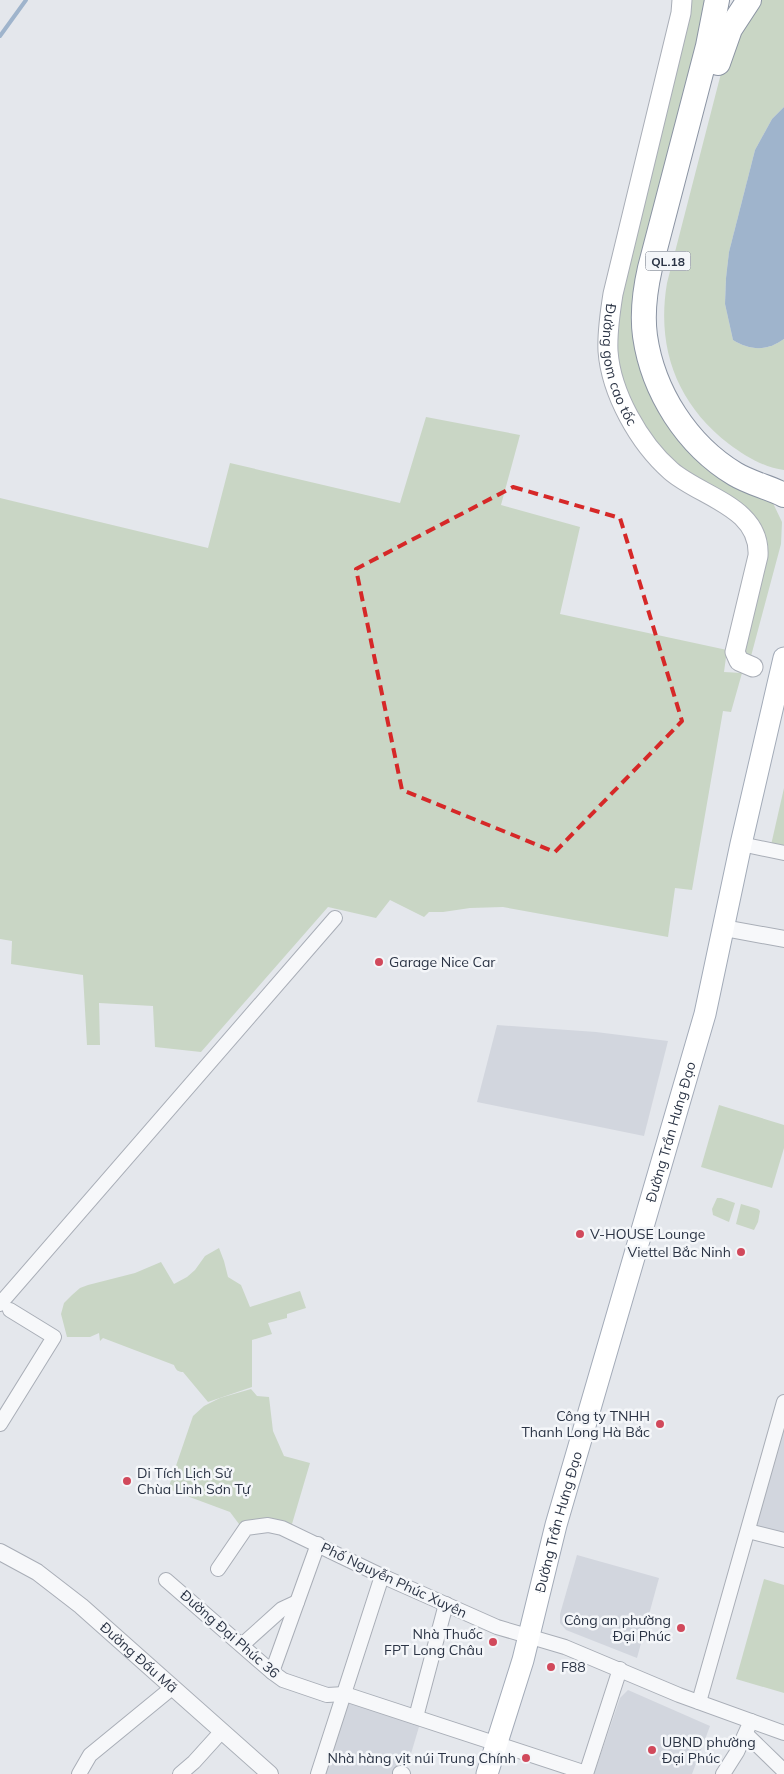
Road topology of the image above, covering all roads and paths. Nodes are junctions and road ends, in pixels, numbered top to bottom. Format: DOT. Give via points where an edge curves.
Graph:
graph roads {
  1 [pos="682,0"];
  2 [pos="717,0"];
  3 [pos="749,0"];
  4 [pos="784,478"];
  5 [pos="784,495"];
  6 [pos="784,658"];
  7 [pos="753,667"];
  8 [pos="741,844"];
  9 [pos="784,853"];
  10 [pos="335,918"];
  11 [pos="724,928"];
  12 [pos="784,939"];
  13 [pos="5,1307"];
  14 [pos="784,1402"];
  15 [pos="0,1424"];
  16 [pos="748,1530"];
  17 [pos="784,1540"];
  18 [pos="318,1544"];
  19 [pos="0,1552"];
  20 [pos="218,1569"];
  21 [pos="382,1576"];
  22 [pos="166,1580"];
  23 [pos="297,1602"];
  24 [pos="446,1604"];
  25 [pos="528,1637"];
  26 [pos="242,1645"];
  27 [pos="620,1669"];
  28 [pos="272,1672"];
  29 [pos="173,1687"];
  30 [pos="345,1694"];
  31 [pos="699,1702"];
  32 [pos="416,1717"];
  33 [pos="748,1728"];
  34 [pos="222,1731"];
  35 [pos="784,1733"];
  36 [pos="496,1744"];
  37 [pos="784,1771"];
  38 [pos="264,1772"];
  39 [pos="586,1773"];
  40 [pos="79,1774"];
  41 [pos="180,1774"];
  42 [pos="318,1774"];
  43 [pos="487,1774"];
  44 [pos="723,1774"];
  1 -- 7 [label="main road, Đường gom cao tốc" via="613,294 608,352 628,416 654,453 686,483 744,517 754,530 758,556 736,652 740,661"];
  2 -- 5 [label="highway" via="650,268 645,336 660,389 690,434 734,474"];
  3 -- 4 [label="highway, QL.18" via="730,29 718,62 664,280 661,334 671,374 684,402 700,424 740,458"];
  6 -- 8 [label="main road, Đường Trần Hưng Đạo"];
  8 -- 9 [label="street"];
  8 -- 11 [label="main road, Đường Trần Hưng Đạo"];
  10 -- 13 [label="street"];
  11 -- 12 [label="street"];
  11 -- 25 [label="main road, Đường Trần Hưng Đạo" via="705,1014 556,1525"];
  13 -- 15 [label="street" via="54,1337"];
  14 -- 16 [label="street"];
  16 -- 17 [label="street"];
  16 -- 31 [label="street"];
  18 -- 20 [label="street, Phố Nguyễn Phúc Xuyên" via="282,1528 268,1525 246,1528"];
  18 -- 21 [label="street, Phố Nguyễn Phúc Xuyên"];
  18 -- 23 [label="street"];
  19 -- 29 [label="street, Đường Đấu Mã" via="46,1579 81,1606"];
  21 -- 24 [label="street, Phố Nguyễn Phúc Xuyên"];
  21 -- 30 [label="street"];
  22 -- 26 [label="street, Đường Đại Phúc 36"];
  23 -- 26 [label="street" via="279,1611"];
  23 -- 28 [label="street"];
  24 -- 25 [label="street, Phố Nguyễn Phúc Xuyên"];
  24 -- 32 [label="street"];
  25 -- 27 [label="street, Phố Nguyễn Phúc Xuyên"];
  25 -- 36 [label="main road, Đường Trần Hưng Đạo"];
  26 -- 28 [label="street, Đường Đại Phúc 36"];
  27 -- 31 [label="street, Phố Nguyễn Phúc Xuyên"];
  27 -- 39 [label="street"];
  28 -- 30 [label="street, Đường Đại Phúc 36" via="283,1680 327,1695"];
  29 -- 34 [label="street, Đường Đấu Mã"];
  29 -- 40 [label="street" via="90,1755"];
  30 -- 32 [label="street, Đường Đại Phúc 36"];
  30 -- 42 [label="street"];
  31 -- 33 [label="street, Phố Nguyễn Phúc Xuyên"];
  32 -- 36 [label="street, Đường Đại Phúc 36"];
  33 -- 35 [label="street, Phố Nguyễn Phúc Xuyên"];
  33 -- 37 [label="street"];
  33 -- 44 [label="street"];
  34 -- 38 [label="street, Đường Đấu Mã"];
  34 -- 41 [label="street"];
  36 -- 39 [label="street, Đường Đại Phúc 36"];
  36 -- 43 [label="main road, Đường Trần Hưng Đạo"];
}
